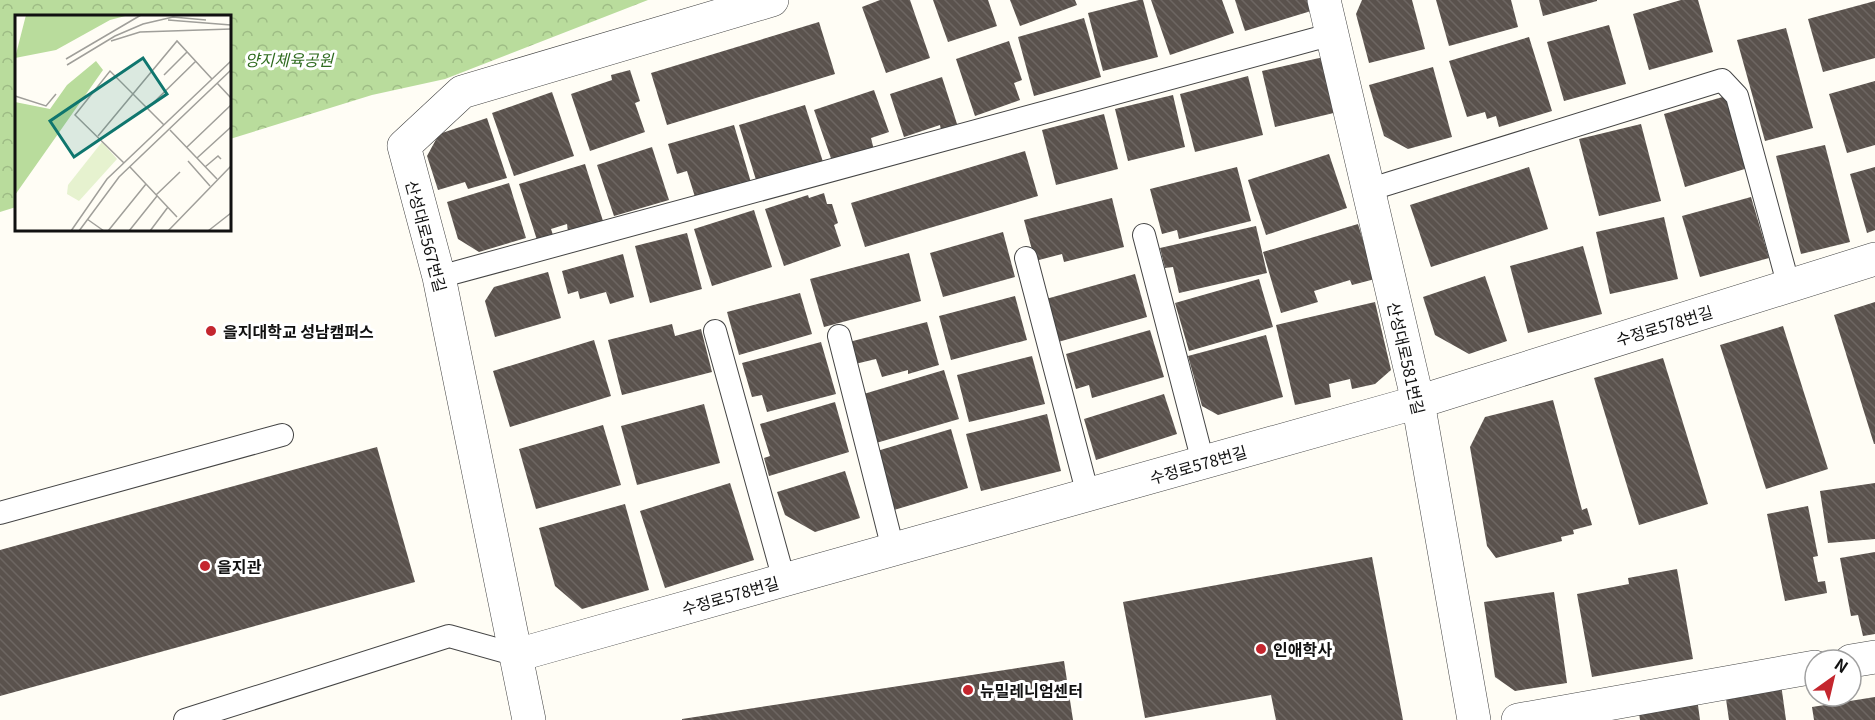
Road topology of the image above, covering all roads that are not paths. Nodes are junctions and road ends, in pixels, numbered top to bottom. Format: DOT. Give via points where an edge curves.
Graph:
graph roads {
  1 [pos="772,0"];
  2 [pos="1324,0"];
  3 [pos="1333,34"];
  4 [pos="1368,190"];
  5 [pos="1144,235"];
  6 [pos="1026,258"];
  7 [pos="1875,260"];
  8 [pos="439,278"];
  9 [pos="1789,287"];
  10 [pos="715,331"];
  11 [pos="839,336"];
  12 [pos="1418,402"];
  13 [pos="282,435"];
  14 [pos="1203,462"];
  15 [pos="1088,495"];
  16 [pos="0,513"];
  17 [pos="892,549"];
  18 [pos="784,580"];
  19 [pos="517,655"];
  20 [pos="1803,670"];
  21 [pos="185,720"];
  22 [pos="530,720"];
  23 [pos="1474,720"];
  24 [pos="1518,720"];
  1 -- 8 [label="street, 산성대로567번길" via="462,92 404,146"];
  2 -- 3 [label="street, 산성대로581번길"];
  3 -- 4 [label="street, 산성대로581번길"];
  3 -- 8 [label="lane"];
  4 -- 9 [label="lane" via="1722,80 1737,96"];
  4 -- 12 [label="street, 산성대로581번길"];
  5 -- 14 [label="lane"];
  6 -- 15 [label="lane"];
  7 -- 9 [label="street, 수정로578번길"];
  8 -- 19 [label="street, 산성대로567번길"];
  9 -- 12 [label="street, 수정로578번길"];
  10 -- 18 [label="lane"];
  11 -- 17 [label="lane"];
  12 -- 14 [label="street, 수정로578번길"];
  12 -- 23 [label="street, 산성대로581번길"];
  13 -- 16 [label="lane"];
  14 -- 15 [label="street, 수정로578번길"];
  15 -- 17 [label="street, 수정로578번길"];
  17 -- 18 [label="street, 수정로578번길"];
  18 -- 19 [label="street, 수정로578번길"];
  19 -- 21 [label="lane" via="449,636"];
  19 -- 22 [label="street, 산성대로567번길"];
  20 -- 24 [label="street"];
}
